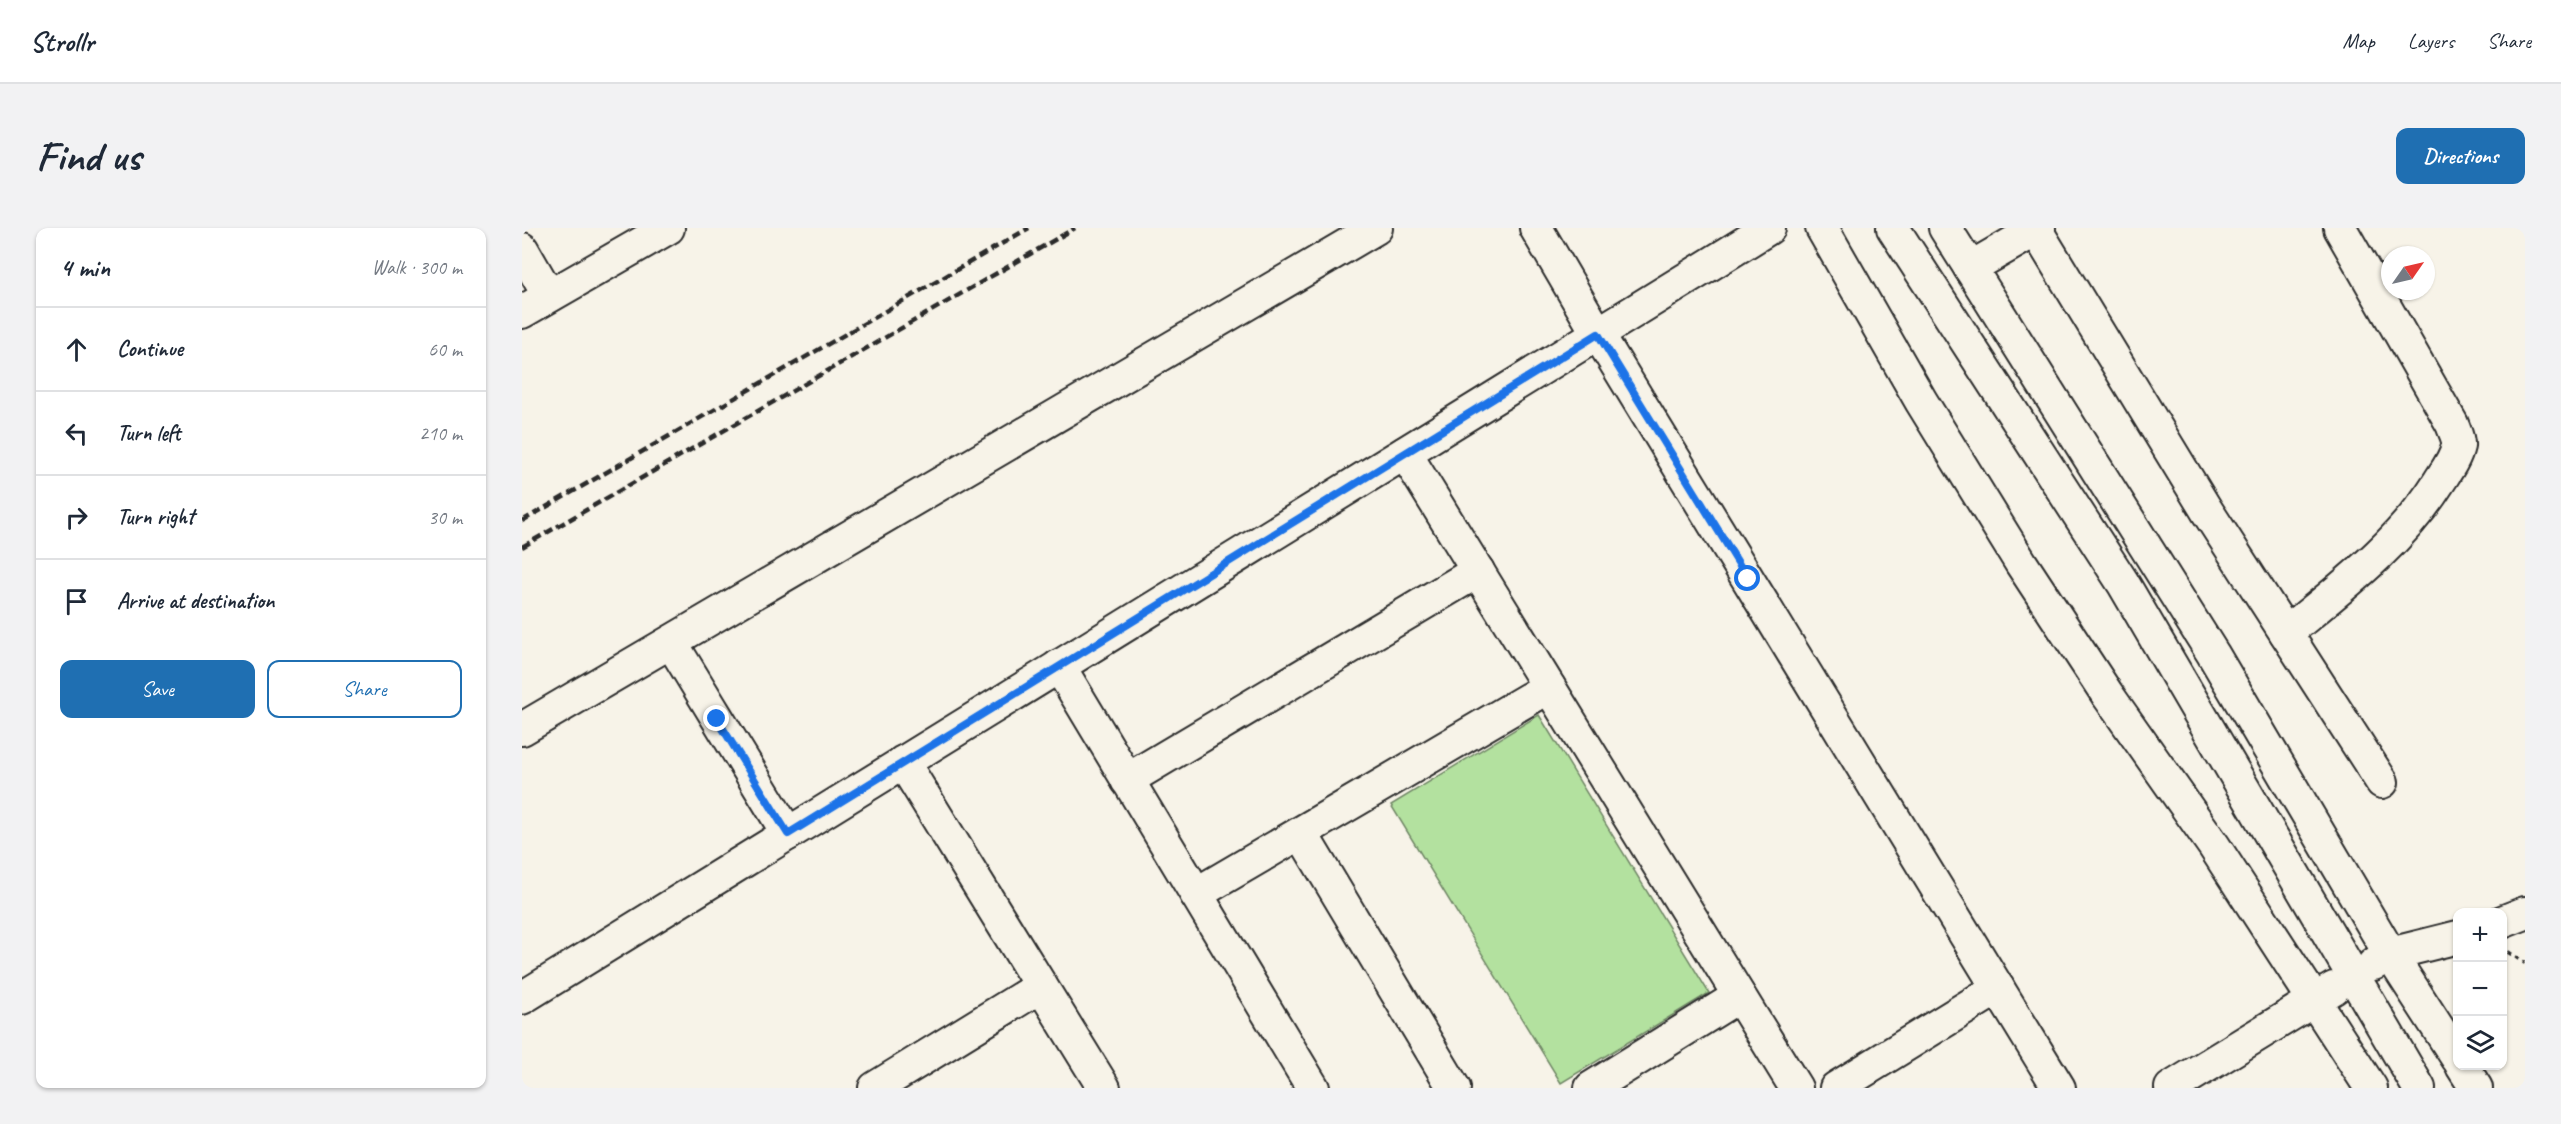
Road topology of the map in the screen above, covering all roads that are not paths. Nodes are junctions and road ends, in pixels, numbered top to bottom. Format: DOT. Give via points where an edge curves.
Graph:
graph roads {
  1 [pos="668,228"];
  2 [pos="1376,228"];
  3 [pos="1536,228"];
  4 [pos="1769,228"];
  5 [pos="1822,228"];
  6 [pos="1893,228"];
  7 [pos="1945,228"];
  8 [pos="2340,228"];
  9 [pos="2037,229"];
  10 [pos="522,249"];
  11 [pos="1970,268"];
  12 [pos="549,296"];
  13 [pos="522,312"];
  14 [pos="1598,334"];
  15 [pos="1405,453"];
  16 [pos="1478,571"];
  17 [pos="2286,633"];
  18 [pos="670,642"];
  19 [pos="1059,666"];
  20 [pos="1549,687"];
  21 [pos="522,729"];
  22 [pos="903,762"];
  23 [pos="1127,780"];
  24 [pos="2382,782"];
  25 [pos="1300,833"];
  26 [pos="788,834"];
  27 [pos="1196,894"];
  28 [pos="2525,913"];
  29 [pos="2507,920"];
  30 [pos="2453,938"];
  31 [pos="2390,954"];
  32 [pos="2353,977"];
  33 [pos="1041,986"];
  34 [pos="1998,988"];
  35 [pos="1739,996"];
  36 [pos="522,998"];
  37 [pos="2315,999"];
  38 [pos="2453,1053"];
  39 [pos="2465,1070"];
  40 [pos="875,1088"];
  41 [pos="1104,1088"];
  42 [pos="1313,1088"];
  43 [pos="1454,1088"];
  44 [pos="1591,1088"];
  45 [pos="1796,1088"];
  46 [pos="1836,1088"];
  47 [pos="2059,1088"];
  48 [pos="2171,1088"];
  49 [pos="2371,1088"];
  50 [pos="2419,1088"];
  51 [pos="2476,1088"];
  1 -- 12 [label="street"];
  2 -- 18 [label="street"];
  3 -- 14 [label="street"];
  4 -- 14 [label="street"];
  5 -- 37 [label="street" via="2021,564"];
  6 -- 32 [label="street" via="2123,583"];
  7 -- 11 [label="street"];
  8 -- 17 [label="street" via="2452,423 2458,444 2453,460 2426,504 2399,536"];
  9 -- 11 [label="street"];
  9 -- 17 [label="street" via="2207,511"];
  10 -- 12 [label="street"];
  11 -- 31 [label="street" via="2213,654"];
  12 -- 13 [label="street"];
  14 -- 15 [label="street"];
  14 -- 34 [label="street"];
  15 -- 16 [label="street"];
  15 -- 19 [label="street"];
  16 -- 20 [label="street"];
  16 -- 23 [label="street"];
  17 -- 24 [label="street"];
  18 -- 21 [label="street"];
  18 -- 26 [label="street"];
  19 -- 22 [label="street"];
  19 -- 23 [label="street"];
  20 -- 25 [label="street"];
  20 -- 35 [label="street"];
  22 -- 26 [label="street"];
  22 -- 33 [label="street"];
  23 -- 27 [label="street"];
  25 -- 27 [label="street"];
  25 -- 43 [label="street"];
  26 -- 36 [label="street"];
  27 -- 42 [label="street"];
  28 -- 29 [label="street"];
  30 -- 31 [label="street"];
  31 -- 32 [label="street"];
  31 -- 38 [label="street"];
  32 -- 37 [label="street"];
  32 -- 50 [label="street"];
  33 -- 40 [label="street"];
  33 -- 41 [label="street"];
  34 -- 46 [label="street"];
  34 -- 47 [label="street"];
  35 -- 44 [label="street"];
  35 -- 45 [label="street"];
  37 -- 48 [label="street"];
  37 -- 49 [label="street"];
  39 -- 51 [label="street"];
}
